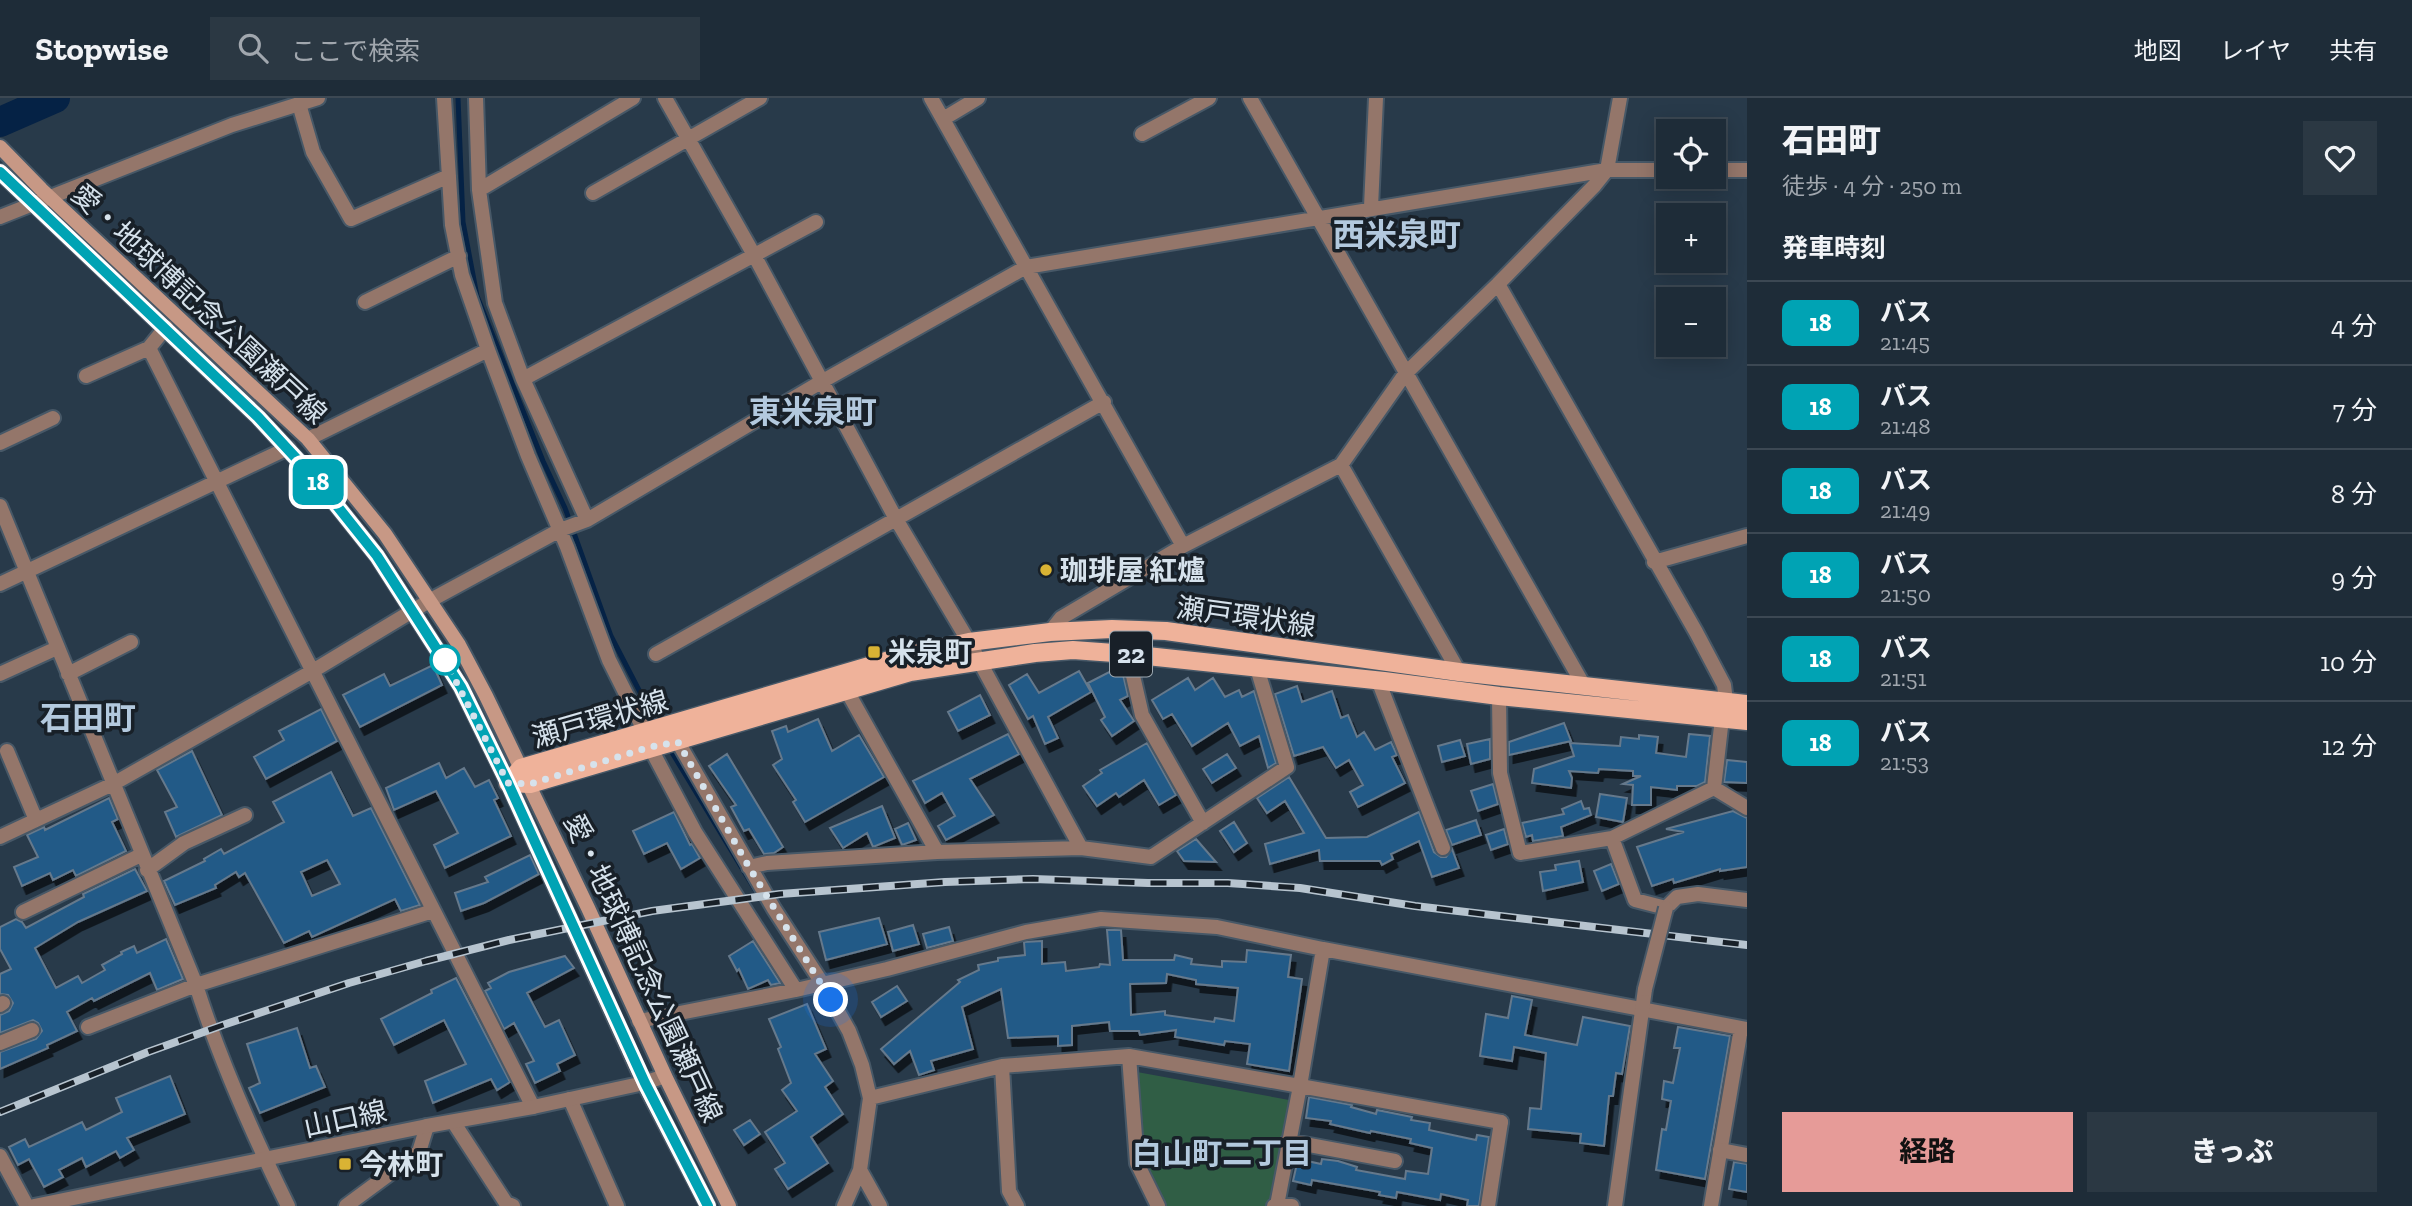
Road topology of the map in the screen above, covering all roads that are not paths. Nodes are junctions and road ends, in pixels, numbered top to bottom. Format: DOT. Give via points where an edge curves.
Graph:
graph roads {
  1 [pos="318,98"];
  2 [pos="444,98"];
  3 [pos="477,98"];
  4 [pos="633,98"];
  5 [pos="665,98"];
  6 [pos="760,98"];
  7 [pos="931,98"];
  8 [pos="978,98"];
  9 [pos="1209,98"];
  10 [pos="1250,98"];
  11 [pos="1376,98"];
  12 [pos="1620,98"];
  13 [pos="299,104"];
  14 [pos="943,119"];
  15 [pos="1142,134"];
  16 [pos="687,139"];
  17 [pos="0,147"];
  18 [pos="1607,170"];
  19 [pos="1656,170"];
  20 [pos="1726,170"];
  21 [pos="1747,170"];
  22 [pos="0,172"];
  23 [pos="449,176"];
  24 [pos="479,190"];
  25 [pos="46,193"];
  26 [pos="593,194"];
  27 [pos="29,200"];
  28 [pos="1371,207"];
  29 [pos="0,217"];
  30 [pos="1319,217"];
  31 [pos="816,222"];
  32 [pos="754,255"];
  33 [pos="459,256"];
  34 [pos="1026,267"];
  35 [pos="1498,284"];
  36 [pos="365,302"];
  37 [pos="166,327"];
  38 [pos="149,348"];
  39 [pos="488,350"];
  40 [pos="1405,374"];
  41 [pos="86,377"];
  42 [pos="523,379"];
  43 [pos="821,382"];
  44 [pos="1104,402"];
  45 [pos="53,418"];
  46 [pos="308,439"];
  47 [pos="0,443"];
  48 [pos="288,448"];
  49 [pos="1341,464"];
  50 [pos="216,482"];
  51 [pos="0,506"];
  52 [pos="896,519"];
  53 [pos="587,520"];
  54 [pos="560,530"];
  55 [pos="1747,536"];
  56 [pos="1183,546"];
  57 [pos="1654,562"];
  58 [pos="26,571"];
  59 [pos="0,584"];
  60 [pos="429,601"];
  61 [pos="412,612"];
  62 [pos="1050,632"];
  63 [pos="131,642"];
  64 [pos="969,642"];
  65 [pos="57,648"];
  66 [pos="656,654"];
  67 [pos="1128,654"];
  68 [pos="978,661"];
  69 [pos="1257,668"];
  70 [pos="311,671"];
  71 [pos="1459,671"];
  72 [pos="0,674"];
  73 [pos="68,674"];
  74 [pos="1378,680"];
  75 [pos="1584,686"];
  76 [pos="847,691"];
  77 [pos="1499,696"];
  78 [pos="1747,704"];
  79 [pos="1724,709"];
  80 [pos="1747,721"];
  81 [pos="648,740"];
  82 [pos="678,742"];
  83 [pos="7,751"];
  84 [pos="525,776"];
  85 [pos="508,783"];
  86 [pos="113,784"];
  87 [pos="1714,788"];
  88 [pos="1747,808"];
  89 [pos="246,815"];
  90 [pos="36,820"];
  91 [pos="1203,823"];
  92 [pos="0,837"];
  93 [pos="1612,838"];
  94 [pos="1443,848"];
  95 [pos="1081,849"];
  96 [pos="937,852"];
  97 [pos="141,855"];
  98 [pos="749,867"];
  99 [pos="147,870"];
  100 [pos="1747,900"];
  101 [pos="1666,908"];
  102 [pos="433,911"];
  103 [pos="23,912"];
  104 [pos="1323,950"];
  105 [pos="822,983"];
  106 [pos="196,985"];
  107 [pos="796,990"];
  108 [pos="1641,1008"];
  109 [pos="639,1021"];
  110 [pos="88,1027"];
  111 [pos="1744,1029"];
  112 [pos="32,1030"];
  113 [pos="0,1043"];
  114 [pos="1129,1056"];
  115 [pos="1002,1066"];
  116 [pos="664,1076"];
  117 [pos="645,1083"];
  118 [pos="1300,1086"];
  119 [pos="870,1098"];
  120 [pos="570,1099"];
  121 [pos="533,1107"];
  122 [pos="454,1123"];
  123 [pos="427,1126"];
  124 [pos="1288,1141"];
  125 [pos="1720,1150"];
  126 [pos="1747,1154"];
  127 [pos="0,1156"];
  128 [pos="265,1160"];
  129 [pos="1395,1161"];
  130 [pos="860,1170"];
  131 [pos="27,1206"];
  132 [pos="34,1206"];
  133 [pos="288,1206"];
  134 [pos="346,1206"];
  135 [pos="513,1206"];
  136 [pos="617,1206"];
  137 [pos="708,1206"];
  138 [pos="729,1206"];
  139 [pos="844,1206"];
  140 [pos="880,1206"];
  141 [pos="1017,1206"];
  142 [pos="1158,1206"];
  143 [pos="1281,1206"];
  144 [pos="1488,1206"];
  145 [pos="1615,1206"];
  146 [pos="1711,1206"];
  1 -- 13 [label="street"];
  2 -- 23 [label="street"];
  3 -- 24 [label="street"];
  4 -- 24 [label="street"];
  5 -- 16 [label="street"];
  6 -- 16 [label="street"];
  7 -- 14 [label="street"];
  8 -- 14 [label="street"];
  9 -- 15 [label="street"];
  10 -- 30 [label="street"];
  11 -- 28 [label="street"];
  12 -- 18 [label="street"];
  13 -- 23 [label="street" via="313,152 351,219"];
  13 -- 25 [label="street"];
  14 -- 34 [label="street"];
  16 -- 26 [label="street"];
  16 -- 32 [label="street"];
  17 -- 25 [label="main road, 愛・地球博記念公園瀬戸線"];
  18 -- 19 [label="street"];
  18 -- 28 [label="street"];
  18 -- 35 [label="street"];
  20 -- 21 [label="street"];
  22 -- 27 [label="main road, 愛・地球博記念公園瀬戸線"];
  23 -- 33 [label="street"];
  24 -- 42 [label="street" via="495,303"];
  25 -- 27 [label="street"];
  25 -- 46 [label="main road, 愛・地球博記念公園瀬戸線"];
  27 -- 29 [label="street"];
  27 -- 37 [label="main road, 愛・地球博記念公園瀬戸線"];
  28 -- 30 [label="street"];
  30 -- 34 [label="street"];
  30 -- 40 [label="street"];
  31 -- 32 [label="street"];
  32 -- 42 [label="street"];
  32 -- 43 [label="street"];
  33 -- 36 [label="street"];
  33 -- 39 [label="street"];
  34 -- 43 [label="street"];
  34 -- 44 [label="street"];
  35 -- 40 [label="street"];
  35 -- 57 [label="street"];
  37 -- 38 [label="street"];
  37 -- 48 [label="main road, 愛・地球博記念公園瀬戸線"];
  38 -- 41 [label="street"];
  38 -- 50 [label="street"];
  39 -- 46 [label="street"];
  39 -- 54 [label="street"];
  40 -- 49 [label="street"];
  40 -- 75 [label="street"];
  42 -- 53 [label="street"];
  43 -- 52 [label="street"];
  43 -- 53 [label="street"];
  44 -- 52 [label="street"];
  44 -- 56 [label="street"];
  45 -- 47 [label="street"];
  46 -- 60 [label="main road, 愛・地球博記念公園瀬戸線" via="385,534"];
  48 -- 50 [label="street"];
  48 -- 61 [label="main road, 愛・地球博記念公園瀬戸線" via="377,556"];
  49 -- 56 [label="street"];
  49 -- 71 [label="street"];
  50 -- 58 [label="street"];
  50 -- 70 [label="street"];
  51 -- 58 [label="street"];
  52 -- 64 [label="street"];
  52 -- 66 [label="street"];
  53 -- 54 [label="street"];
  54 -- 60 [label="street"];
  54 -- 81 [label="street" via="610,660"];
  55 -- 57 [label="street"];
  56 -- 62 [label="street" via="1061,618"];
  57 -- 79 [label="street" via="1724,685"];
  58 -- 59 [label="street"];
  58 -- 65 [label="street"];
  60 -- 61 [label="street"];
  60 -- 84 [label="main road, 愛・地球博記念公園瀬戸線" via="459,645"];
  61 -- 70 [label="street"];
  61 -- 85 [label="main road, 愛・地球博記念公園瀬戸線" via="461,687"];
  62 -- 64 [label="main road, 瀬戸環状線 / 22"];
  62 -- 71 [label="main road, 瀬戸環状線 / 22" via="1166,631"];
  63 -- 73 [label="street"];
  64 -- 68 [label="street"];
  64 -- 81 [label="main road, 瀬戸環状線 / 22" via="900,657"];
  65 -- 72 [label="street"];
  65 -- 73 [label="street"];
  67 -- 68 [label="main road, 瀬戸環状線 / 22" via="1073,650"];
  67 -- 69 [label="main road, 瀬戸環状線 / 22"];
  67 -- 91 [label="street" via="1142,715"];
  68 -- 76 [label="main road, 瀬戸環状線 / 22" via="910,672"];
  68 -- 95 [label="street"];
  69 -- 74 [label="main road, 瀬戸環状線 / 22"];
  69 -- 91 [label="street" via="1287,767"];
  70 -- 86 [label="street"];
  70 -- 102 [label="street"];
  71 -- 75 [label="main road, 瀬戸環状線 / 22"];
  73 -- 86 [label="street"];
  74 -- 77 [label="main road, 瀬戸環状線 / 22"];
  74 -- 94 [label="street"];
  75 -- 79 [label="main road, 瀬戸環状線 / 22"];
  76 -- 82 [label="main road, 瀬戸環状線 / 22"];
  76 -- 96 [label="street"];
  77 -- 79 [label="main road, 瀬戸環状線 / 22"];
  77 -- 93 [label="street" via="1500,773 1521,853"];
  78 -- 79 [label="main road, 瀬戸環状線 / 22"];
  79 -- 80 [label="main road, 瀬戸環状線 / 22"];
  79 -- 87 [label="street"];
  81 -- 82 [label="main road, 瀬戸環状線 / 22"];
  81 -- 84 [label="main road, 瀬戸環状線 / 22"];
  81 -- 107 [label="street" via="695,832"];
  82 -- 98 [label="street"];
  83 -- 90 [label="street"];
  84 -- 85 [label="main road, 瀬戸環状線 / 22"];
  84 -- 109 [label="main road, 愛・地球博記念公園瀬戸線"];
  85 -- 117 [label="main road, 愛・地球博記念公園瀬戸線"];
  86 -- 90 [label="street"];
  86 -- 97 [label="street"];
  87 -- 88 [label="street"];
  87 -- 93 [label="street"];
  89 -- 99 [label="street" via="184,843"];
  90 -- 92 [label="street"];
  91 -- 95 [label="street" via="1151,858"];
  93 -- 101 [label="street" via="1635,900"];
  95 -- 96 [label="street"];
  96 -- 98 [label="street"];
  97 -- 99 [label="street"];
  97 -- 103 [label="street"];
  98 -- 105 [label="street"];
  99 -- 106 [label="street"];
  100 -- 101 [label="street" via="1698,894 1677,897"];
  101 -- 108 [label="street, bridge"];
  102 -- 106 [label="street"];
  102 -- 121 [label="street"];
  104 -- 105 [label="street" via="1217,927 1101,919 1026,932"];
  104 -- 108 [label="street"];
  104 -- 118 [label="street"];
  105 -- 107 [label="street"];
  105 -- 119 [label="street" via="849,1031"];
  106 -- 110 [label="street"];
  106 -- 128 [label="street" via="213,1040"];
  107 -- 109 [label="street"];
  108 -- 111 [label="street"];
  108 -- 145 [label="street"];
  109 -- 116 [label="main road, 愛・地球博記念公園瀬戸線"];
  111 -- 125 [label="street"];
  112 -- 113 [label="street"];
  114 -- 115 [label="street"];
  114 -- 118 [label="street"];
  114 -- 142 [label="street" via="1137,1163"];
  115 -- 119 [label="street"];
  115 -- 141 [label="street" via="1009,1191"];
  116 -- 117 [label="street, 山口線"];
  116 -- 138 [label="main road, 愛・地球博記念公園瀬戸線"];
  117 -- 120 [label="street, 山口線"];
  117 -- 137 [label="main road, 愛・地球博記念公園瀬戸線"];
  118 -- 124 [label="street"];
  118 -- 144 [label="street" via="1501,1122"];
  119 -- 130 [label="street"];
  120 -- 121 [label="street, 山口線"];
  120 -- 136 [label="street"];
  121 -- 122 [label="street, 山口線"];
  122 -- 123 [label="street, 山口線"];
  122 -- 135 [label="street" via="506,1203"];
  123 -- 128 [label="street, 山口線"];
  123 -- 134 [label="street" via="419,1152"];
  124 -- 129 [label="street"];
  124 -- 143 [label="street"];
  125 -- 126 [label="street"];
  125 -- 146 [label="street"];
  127 -- 131 [label="street"];
  128 -- 132 [label="street, 山口線"];
  128 -- 133 [label="street"];
  130 -- 139 [label="street"];
  130 -- 140 [label="street"];
}
